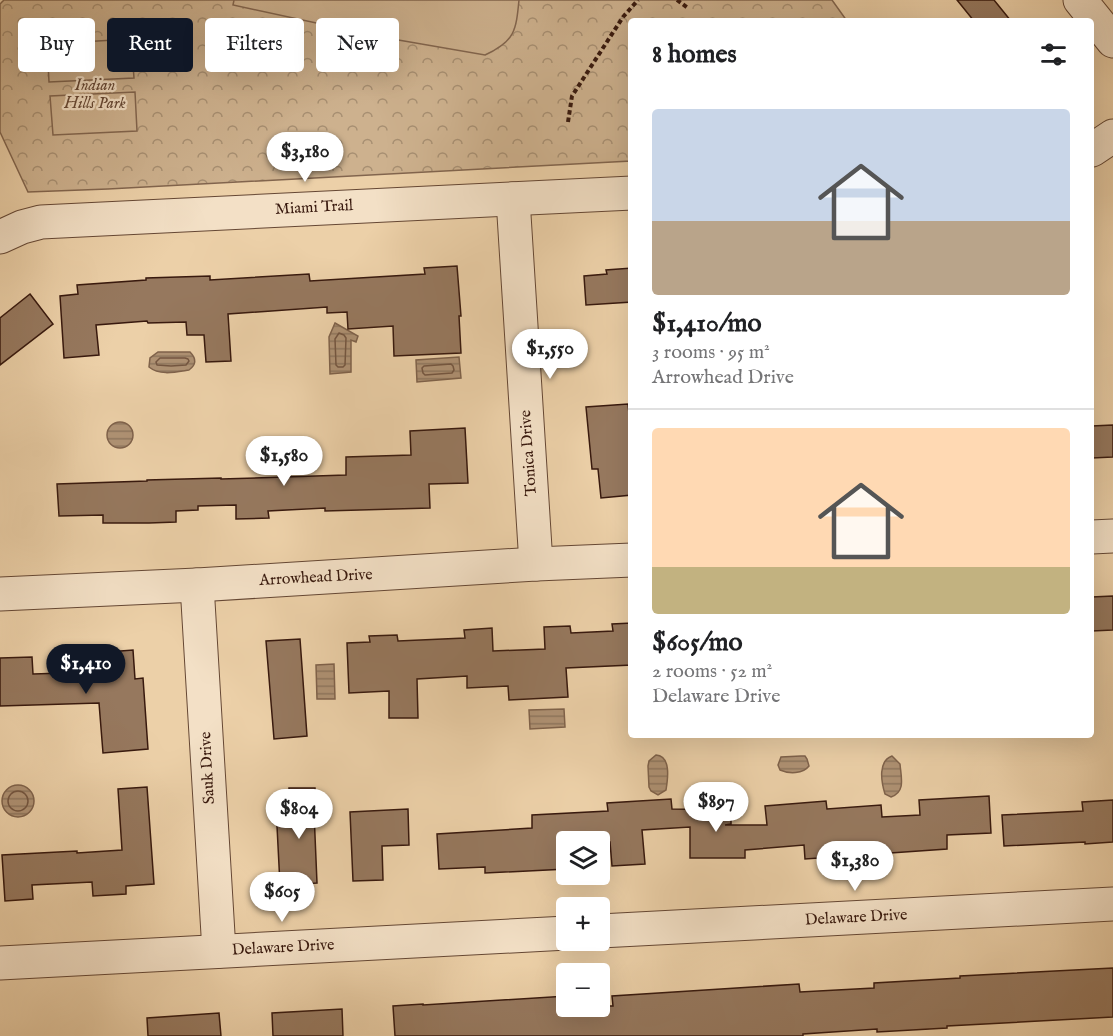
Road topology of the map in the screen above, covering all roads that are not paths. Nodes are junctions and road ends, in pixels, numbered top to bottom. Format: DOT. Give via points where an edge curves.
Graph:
graph roads {
  1 [pos="1080,0"];
  2 [pos="1113,41"];
  3 [pos="1113,136"];
  4 [pos="1094,149"];
  5 [pos="628,193"];
  6 [pos="513,199"];
  7 [pos="0,237"];
  8 [pos="1113,536"];
  9 [pos="1094,537"];
  10 [pos="628,560"];
  11 [pos="536,564"];
  12 [pos="197,585"];
  13 [pos="0,594"];
  14 [pos="1113,904"];
  15 [pos="610,930"];
  16 [pos="556,934"];
  17 [pos="219,951"];
  18 [pos="0,963"];
  1 -- 2 [label="street"];
  3 -- 4 [label="street"];
  5 -- 6 [label="street, Miami Trail"];
  6 -- 7 [label="street, Miami Trail" via="41,222"];
  6 -- 11 [label="street, Tonica Drive"];
  8 -- 9 [label="street"];
  10 -- 11 [label="street, Arrowhead Drive"];
  11 -- 12 [label="street, Arrowhead Drive"];
  12 -- 13 [label="street, Arrowhead Drive"];
  12 -- 17 [label="street, Sauk Drive"];
  14 -- 15 [label="street, Delaware Drive"];
  16 -- 17 [label="street, Delaware Drive"];
  17 -- 18 [label="street, Delaware Drive"];
}
